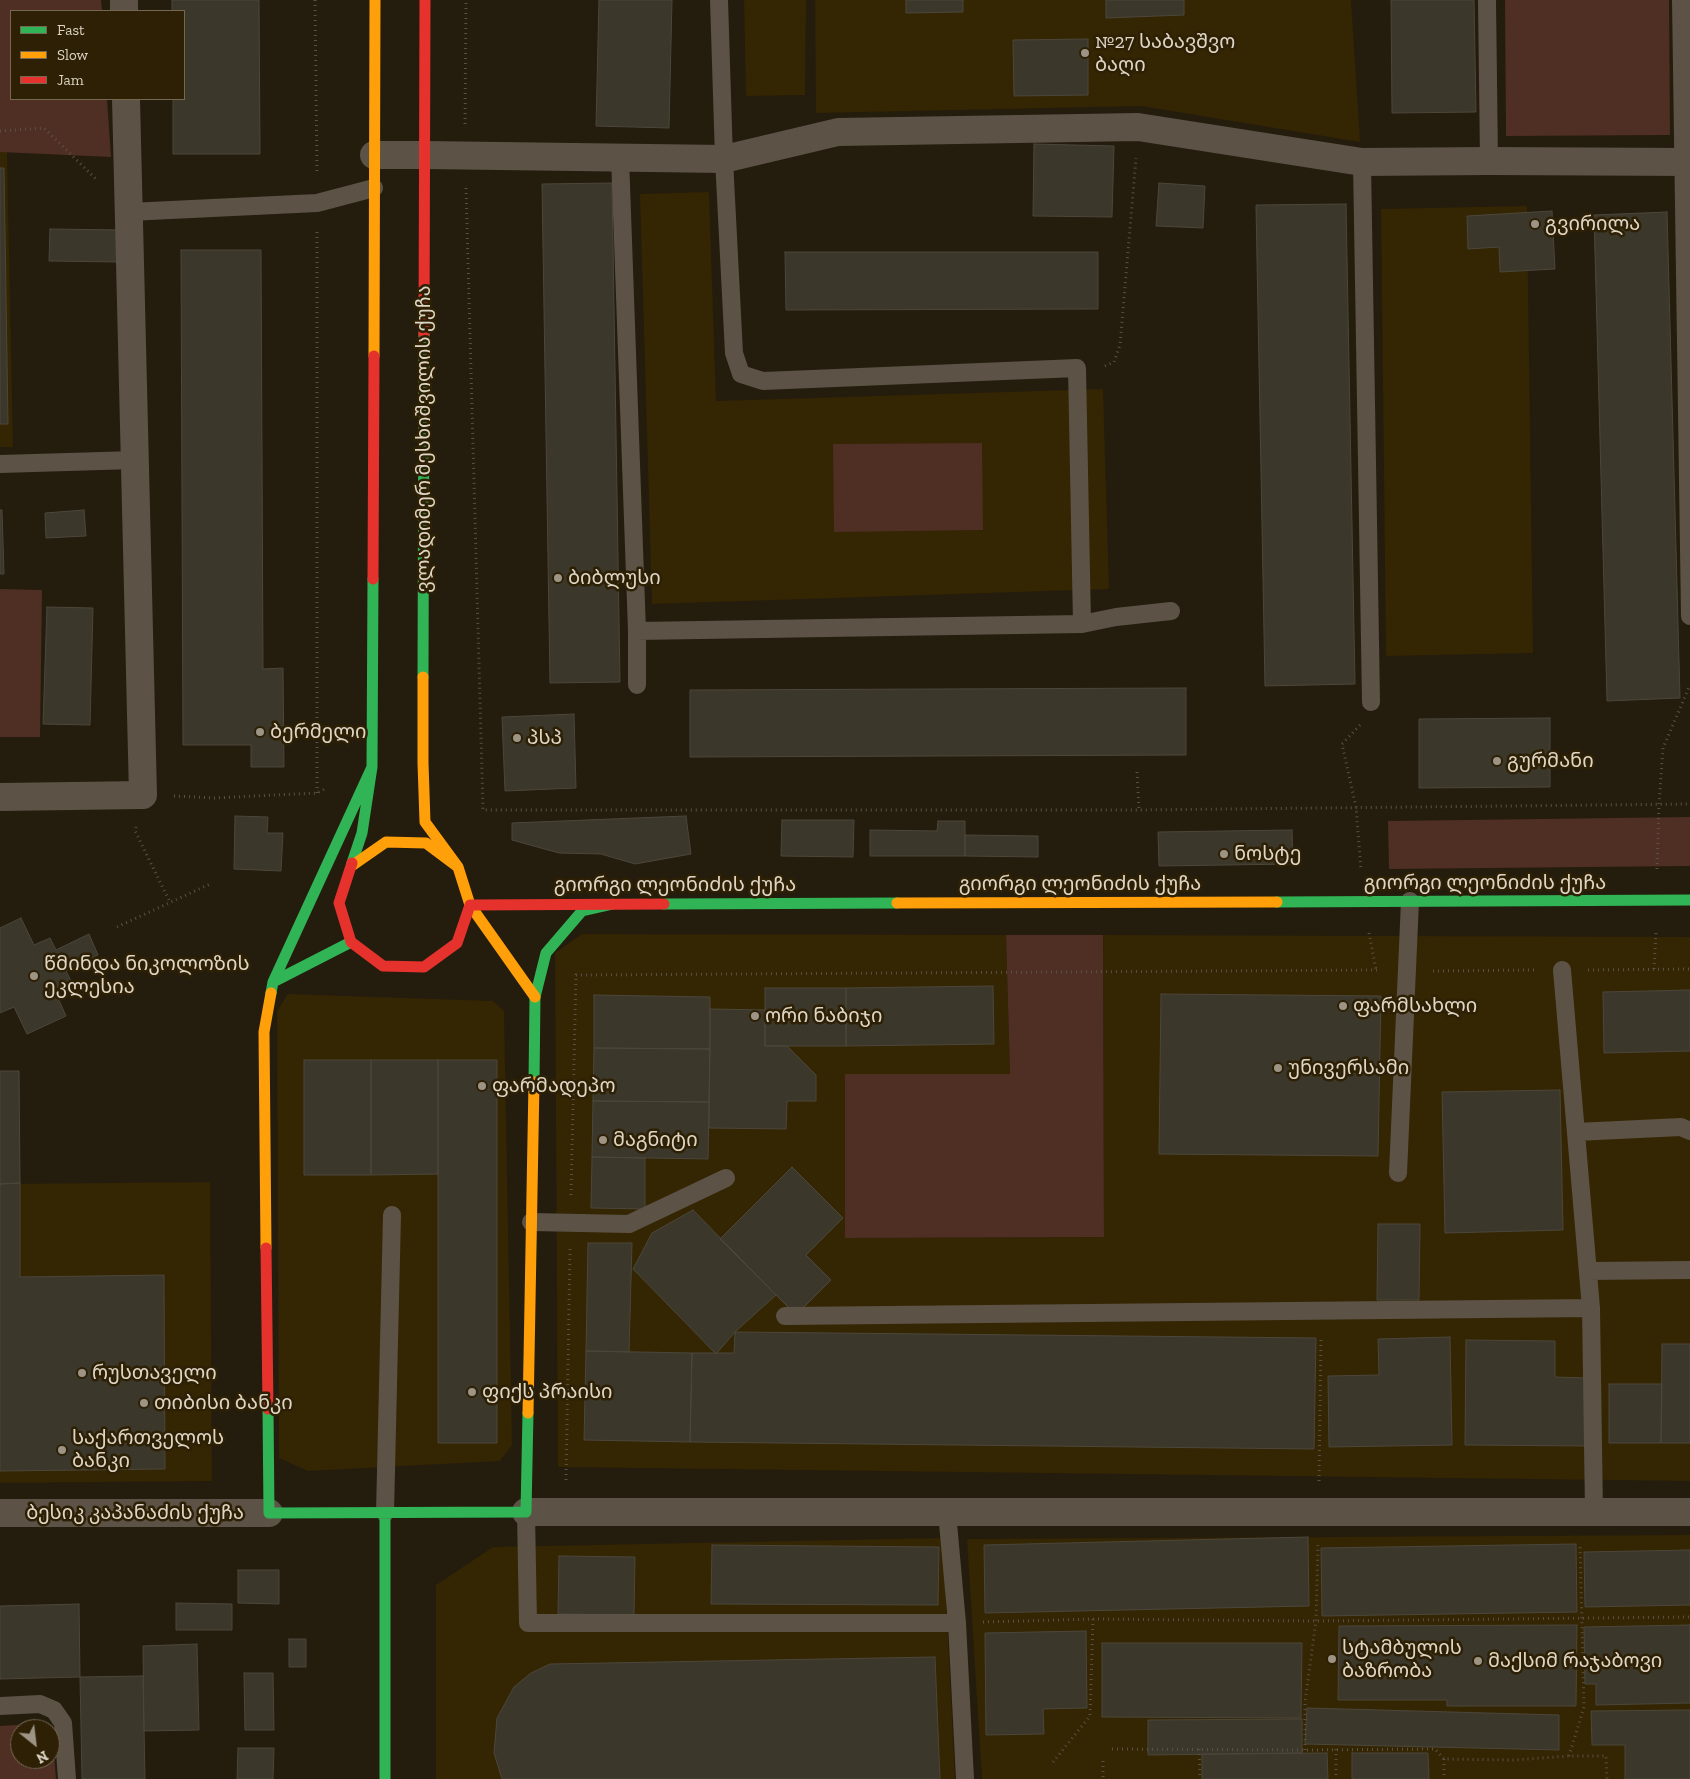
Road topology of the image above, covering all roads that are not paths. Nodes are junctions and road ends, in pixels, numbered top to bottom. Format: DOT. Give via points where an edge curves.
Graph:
graph roads {
  1 [pos="375,0"];
  2 [pos="425,0"];
  3 [pos="719,0"];
  4 [pos="1487,0"];
  5 [pos="1680,0"];
  6 [pos="126,100"];
  7 [pos="374,155"];
  8 [pos="425,155"];
  9 [pos="620,157"];
  10 [pos="724,159"];
  11 [pos="1489,161"];
  12 [pos="1362,162"];
  13 [pos="1687,162"];
  14 [pos="374,188"];
  15 [pos="129,212"];
  16 [pos="135,460"];
  17 [pos="0,464"];
  18 [pos="1171,612"];
  19 [pos="1690,616"];
  20 [pos="1082,624"];
  21 [pos="637,631"];
  22 [pos="638,685"];
  23 [pos="1371,702"];
  24 [pos="372,767"];
  25 [pos="0,797"];
  26 [pos="353,865"];
  27 [pos="458,867"];
  28 [pos="1690,900"];
  29 [pos="1410,901"];
  30 [pos="613,904"];
  31 [pos="470,905"];
  32 [pos="351,942"];
  33 [pos="1562,970"];
  34 [pos="272,982"];
  35 [pos="535,997"];
  36 [pos="1690,1131"];
  37 [pos="1576,1132"];
  38 [pos="1398,1173"];
  39 [pos="726,1178"];
  40 [pos="392,1215"];
  41 [pos="531,1222"];
  42 [pos="1690,1270"];
  43 [pos="1588,1271"];
  44 [pos="1591,1308"];
  45 [pos="785,1316"];
  46 [pos="526,1512"];
  47 [pos="947,1512"];
  48 [pos="1586,1512"];
  49 [pos="1690,1512"];
  50 [pos="0,1513"];
  51 [pos="270,1513"];
  52 [pos="385,1513"];
  53 [pos="957,1623"];
  54 [pos="0,1706"];
  55 [pos="66,1779"];
  56 [pos="385,1779"];
  57 [pos="965,1779"];
  1 -- 7 [label="street"];
  2 -- 8 [label="street, ვლადიმერ მესხიშვილის ქუჩა"];
  3 -- 10 [label="lane"];
  4 -- 11 [label="lane"];
  5 -- 13 [label="lane"];
  6 -- 15 [label="street"];
  7 -- 8 [label="street"];
  7 -- 14 [label="street"];
  8 -- 9 [label="street"];
  8 -- 27 [label="street, ვლადიმერ მესხიშვილის ქუჩა" via="425,822"];
  9 -- 10 [label="street"];
  9 -- 21 [label="lane"];
  10 -- 12 [label="street" via="838,132 1138,127"];
  10 -- 20 [label="lane" via="734,353 740,374 763,381 1077,368"];
  11 -- 12 [label="street"];
  11 -- 13 [label="street"];
  12 -- 23 [label="lane"];
  13 -- 19 [label="lane"];
  14 -- 15 [label="lane" via="317,203"];
  14 -- 24 [label="street"];
  15 -- 16 [label="street"];
  16 -- 17 [label="lane"];
  16 -- 25 [label="street" via="143,795"];
  18 -- 20 [label="lane"];
  20 -- 21 [label="lane"];
  21 -- 22 [label="lane"];
  24 -- 26 [label="street" via="362,833"];
  24 -- 34 [label="street"];
  26 -- 27 [label="street" via="386,842 426,843"];
  26 -- 32 [label="street" via="339,903"];
  27 -- 31 [label="street"];
  28 -- 29 [label="street, გიორგი ლეონიძის ქუჩა"];
  29 -- 30 [label="street, გიორგი ლეონიძის ქუჩა"];
  29 -- 38 [label="lane"];
  30 -- 31 [label="street, გიორგი ლეონიძის ქუჩა"];
  30 -- 35 [label="street" via="582,911 546,953"];
  31 -- 32 [label="street" via="457,943 424,967 383,966"];
  31 -- 35 [label="street"];
  32 -- 34 [label="street"];
  33 -- 37 [label="lane"];
  34 -- 51 [label="street" via="264,1032"];
  35 -- 41 [label="street"];
  36 -- 37 [label="lane" via="1681,1128"];
  37 -- 43 [label="lane"];
  39 -- 41 [label="lane" via="629,1224"];
  40 -- 52 [label="lane"];
  41 -- 46 [label="street"];
  42 -- 43 [label="lane"];
  43 -- 44 [label="lane"];
  44 -- 45 [label="lane"];
  44 -- 48 [label="lane"];
  46 -- 47 [label="street"];
  46 -- 52 [label="street"];
  46 -- 53 [label="lane" via="528,1623"];
  47 -- 48 [label="street"];
  47 -- 53 [label="lane"];
  48 -- 49 [label="street"];
  50 -- 51 [label="street, ბესიკ კაპანაძის ქუჩა"];
  51 -- 52 [label="street"];
  52 -- 56 [label="street"];
  53 -- 57 [label="lane"];
  54 -- 55 [label="lane" via="40,1704 54,1710 63,1723"];
}
